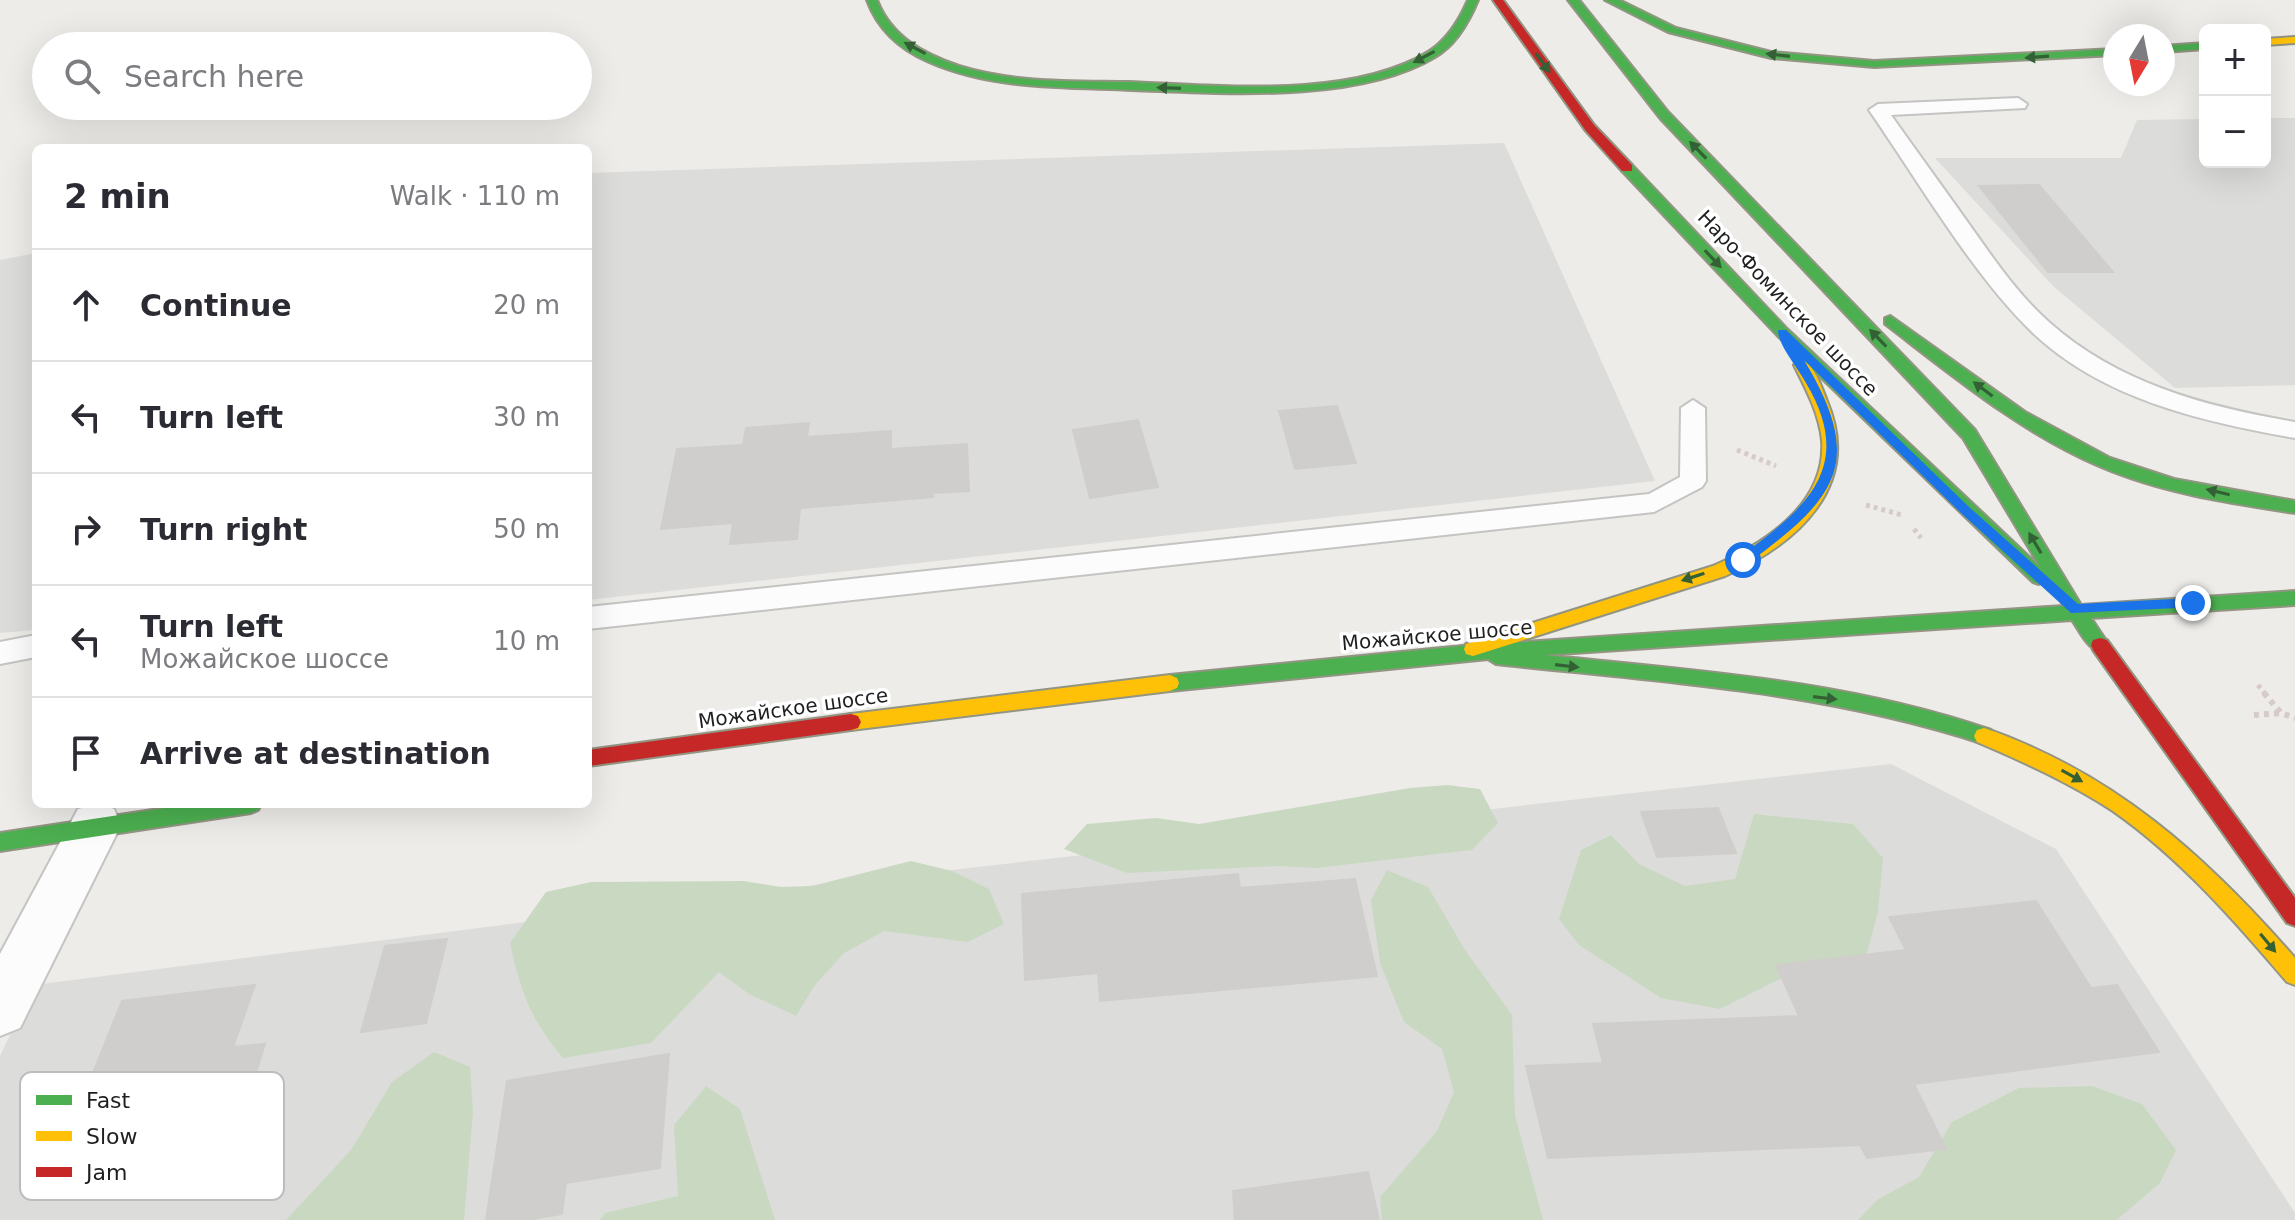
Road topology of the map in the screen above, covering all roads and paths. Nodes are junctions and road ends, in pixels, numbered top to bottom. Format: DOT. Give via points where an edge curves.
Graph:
graph roads {
  1 [pos="872,0"];
  2 [pos="1473,0"];
  3 [pos="1498,0"];
  4 [pos="1573,0"];
  5 [pos="1610,0"];
  6 [pos="2295,40"];
  7 [pos="2271,42"];
  8 [pos="2199,46"];
  9 [pos="2175,48"];
  10 [pos="2103,53"];
  11 [pos="2018,104"];
  12 [pos="1790,246"];
  13 [pos="1782,332"];
  14 [pos="1693,419"];
  15 [pos="2295,430"];
  16 [pos="1778,467"];
  17 [pos="1859,503"];
  18 [pos="2295,507"];
  19 [pos="1916,514"];
  20 [pos="2295,598"];
  21 [pos="2075,610"];
  22 [pos="592,618"];
  23 [pos="32,647"];
  24 [pos="0,653"];
  25 [pos="1462,653"];
  26 [pos="2258,685"];
  27 [pos="2281,713"];
  28 [pos="2254,715"];
  29 [pos="2295,718"];
  30 [pos="592,757"];
  31 [pos="221,808"];
  32 [pos="96,825"];
  33 [pos="0,842"];
  34 [pos="2295,916"];
  35 [pos="2295,974"];
  36 [pos="0,1009"];
  2 -- 1 [label="main road, one-way" via="1454,35 1427,58 1378,75 1314,86 1209,89 1062,84 968,71 909,47 879,21"];
  3 -- 13 [label="main road, Наро-Фоминское шоссе, one-way" via="1590,128"];
  12 -- 4 [label="main road, Наро-Фоминское шоссе, one-way" via="1664,115"];
  10 -- 5 [label="main road, one-way" via="1874,64 1771,55 1672,30"];
  6 -- 7 [label="main road"];
  8 -- 9 [label="main road"];
  11 -- 15 [label="lane" via="1878,110 2001,284 2041,328 2090,364 2149,393 2214,416"];
  18 -- 12 [label="main road, one-way" via="2125,470 2083,453 2028,423"];
  21 -- 12 [label="main road, Наро-Фоминское шоссе, one-way" via="1969,434"];
  13 -- 21 [label="main road, Наро-Фоминское шоссе"];
  13 -- 25 [label="main road, one-way" via="1818,392 1833,440 1822,487 1796,522 1743,560"];
  14 -- 16 [label="path"];
  14 -- 22 [label="lane" via="1693,481 1654,503"];
  17 -- 19 [label="path" via="1904,516"];
  20 -- 21 [label="main road, Можайское шоссе"];
  21 -- 25 [label="main road, Можайское шоссе"];
  21 -- 34 [label="main road, Наро-Фоминское шоссе"];
  23 -- 24 [label="lane"];
  25 -- 30 [label="main road, Можайское шоссе" via="1048,695"];
  25 -- 35 [label="main road, one-way" via="1873,704 2041,759 2120,803 2219,884"];
  26 -- 27 [label="path"];
  27 -- 28 [label="path"];
  27 -- 29 [label="path"];
  31 -- 32 [label="main road"];
  32 -- 33 [label="main road"];
  32 -- 36 [label="street"];
}
